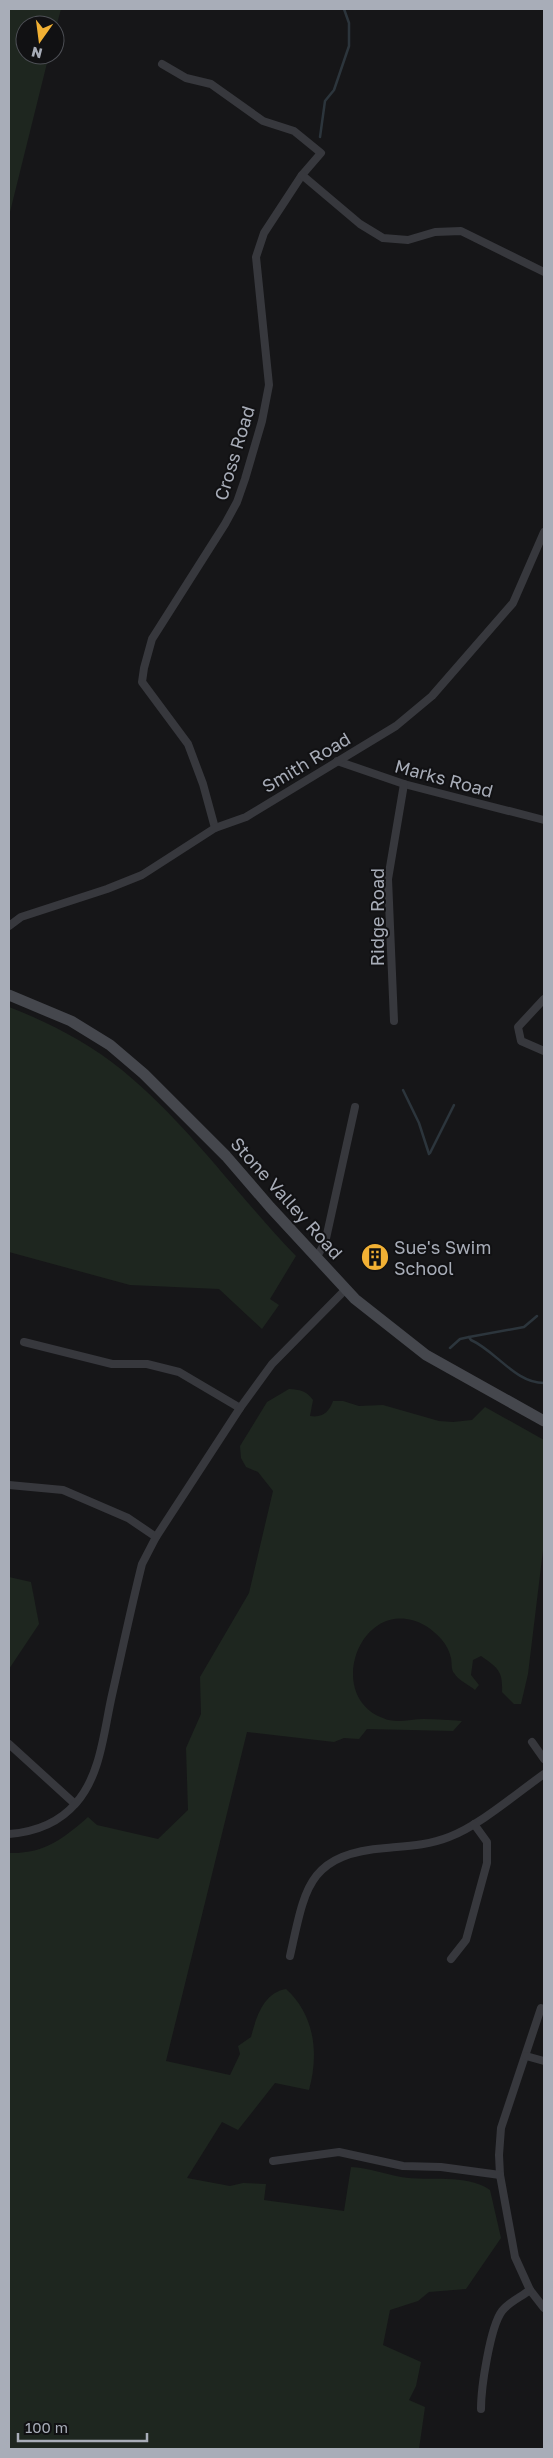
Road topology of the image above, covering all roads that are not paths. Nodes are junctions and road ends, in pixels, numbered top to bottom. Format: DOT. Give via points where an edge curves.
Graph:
graph roads {
  1 [pos="162,64"];
  2 [pos="302,175"];
  3 [pos="544,272"];
  4 [pos="544,532"];
  5 [pos="337,761"];
  6 [pos="404,784"];
  7 [pos="544,820"];
  8 [pos="215,828"];
  9 [pos="9,926"];
  10 [pos="9,995"];
  11 [pos="544,999"];
  12 [pos="394,1021"];
  13 [pos="544,1051"];
  14 [pos="355,1107"];
  15 [pos="316,1258"];
  16 [pos="346,1289"];
  17 [pos="24,1342"];
  18 [pos="240,1408"];
  19 [pos="544,1421"];
  20 [pos="9,1485"];
  21 [pos="156,1537"];
  22 [pos="532,1742"];
  23 [pos="9,1744"];
  24 [pos="544,1759"];
  25 [pos="544,1774"];
  26 [pos="75,1804"];
  27 [pos="474,1824"];
  28 [pos="9,1834"];
  29 [pos="290,1956"];
  30 [pos="451,1959"];
  31 [pos="540,2008"];
  32 [pos="526,2056"];
  33 [pos="544,2061"];
  34 [pos="273,2161"];
  35 [pos="500,2175"];
  36 [pos="530,2290"];
  37 [pos="544,2308"];
  38 [pos="481,2409"];
  1 -- 2 [label="street, Cross Road" via="186,78 211,84 262,121 294,131 321,154"];
  2 -- 3 [label="street" via="360,224 382,238 408,240 435,232 461,230"];
  2 -- 8 [label="street, Cross Road" via="264,233 256,257 269,385 245,479 226,524 152,639 142,682 188,744"];
  4 -- 5 [label="street, Smith Road" via="513,603 461,665 432,696 396,726"];
  5 -- 6 [label="street, Marks Road"];
  5 -- 8 [label="street, Smith Road" via="246,817"];
  6 -- 7 [label="street, Marks Road"];
  6 -- 12 [label="street, Ridge Road" via="388,879"];
  8 -- 9 [label="street, Smith Road" via="142,875 21,917"];
  10 -- 15 [label="street, Stone Valley Road" via="71,1021 110,1045 144,1074 226,1156"];
  11 -- 13 [label="street" via="518,1027 521,1041"];
  14 -- 15 [label="street" via="325,1243"];
  15 -- 16 [label="street, Stone Valley Road"];
  16 -- 18 [label="street" via="272,1364"];
  16 -- 19 [label="street, Stone Valley Road" via="426,1355"];
  17 -- 18 [label="street" via="112,1364 147,1364 179,1372"];
  18 -- 21 [label="street"];
  20 -- 21 [label="street" via="63,1490 128,1518"];
  21 -- 26 [label="street" via="140,1572 98,1758 90,1780"];
  22 -- 24 [label="street"];
  23 -- 26 [label="street"];
  25 -- 27 [label="street"];
  26 -- 28 [label="street" via="55,1821 28,1832"];
  27 -- 29 [label="street" via="434,1843 354,1851 322,1868 306,1891"];
  27 -- 30 [label="street" via="486,1842 486,1863 466,1940"];
  31 -- 32 [label="street"];
  32 -- 33 [label="street"];
  32 -- 35 [label="street" via="501,2128"];
  34 -- 35 [label="street" via="338,2152 403,2166 441,2167"];
  35 -- 36 [label="street" via="515,2256"];
  36 -- 37 [label="street"];
  36 -- 38 [label="street" via="506,2307 497,2320 480,2388"];
}
